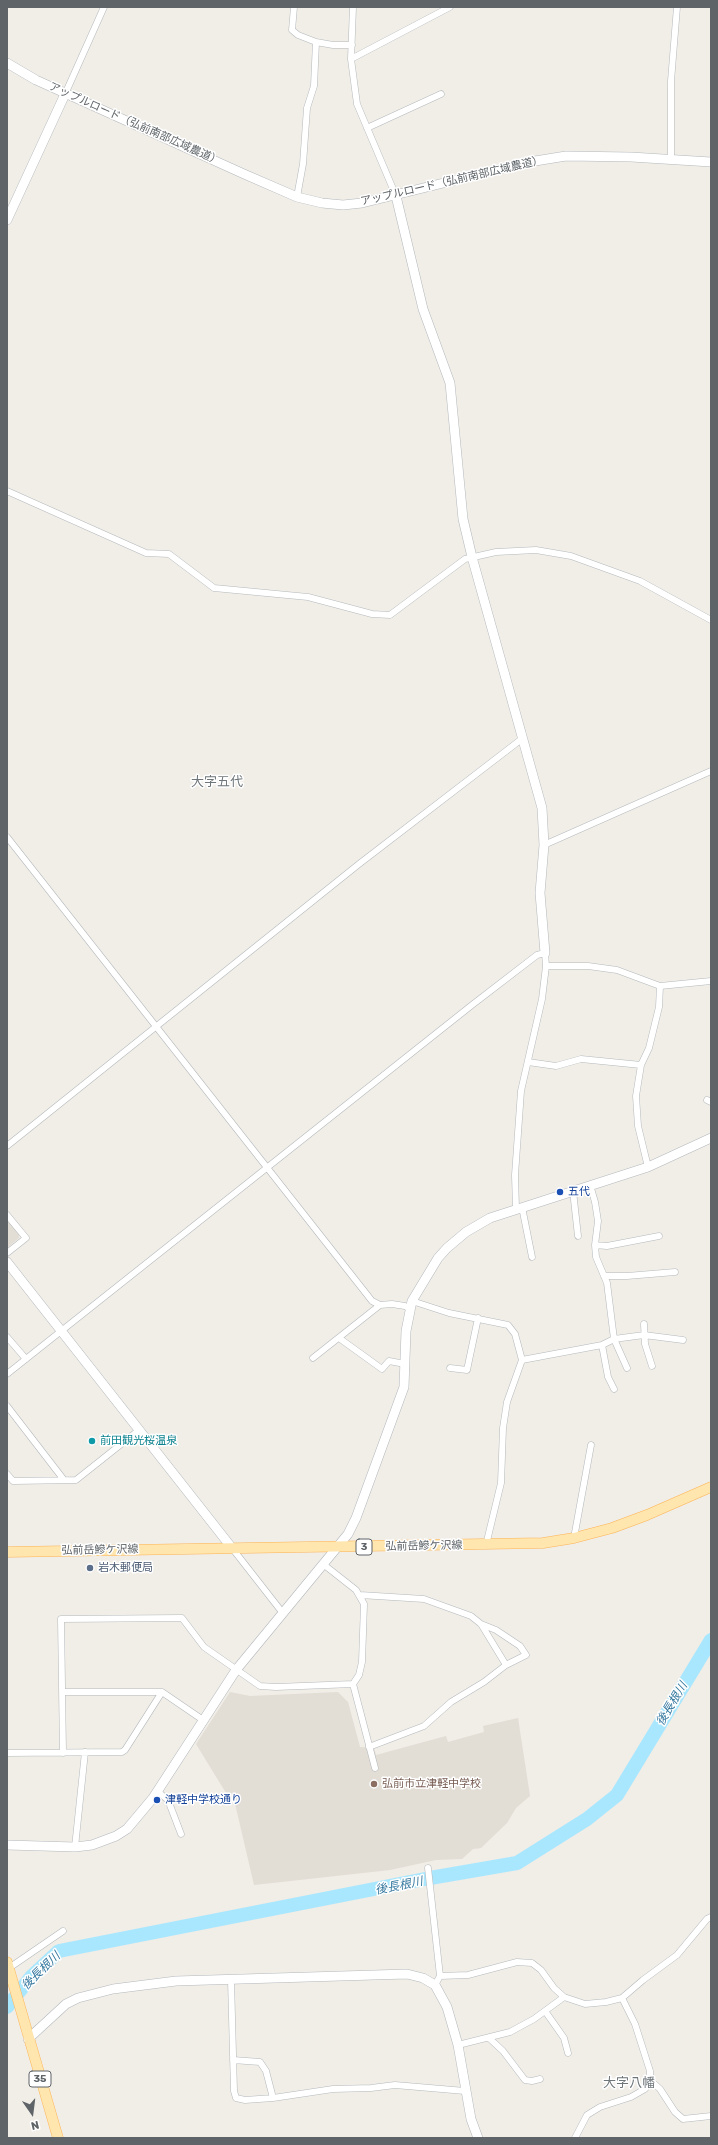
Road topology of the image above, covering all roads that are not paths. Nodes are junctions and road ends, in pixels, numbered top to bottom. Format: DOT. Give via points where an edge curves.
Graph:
graph roads {
  1 [pos="104,7"];
  2 [pos="294,7"];
  3 [pos="353,7"];
  4 [pos="450,7"];
  5 [pos="677,7"];
  6 [pos="316,42"];
  7 [pos="352,45"];
  8 [pos="351,59"];
  9 [pos="7,64"];
  10 [pos="66,92"];
  11 [pos="441,94"];
  12 [pos="368,128"];
  13 [pos="671,160"];
  14 [pos="711,162"];
  15 [pos="297,196"];
  16 [pos="396,196"];
  17 [pos="7,220"];
  18 [pos="7,491"];
  19 [pos="472,557"];
  20 [pos="711,620"];
  21 [pos="523,738"];
  22 [pos="711,771"];
  23 [pos="7,837"];
  24 [pos="544,846"];
  25 [pos="545,954"];
  26 [pos="546,966"];
  27 [pos="711,982"];
  28 [pos="660,986"];
  29 [pos="156,1027"];
  30 [pos="528,1062"];
  31 [pos="641,1065"];
  32 [pos="711,1138"];
  33 [pos="7,1146"];
  34 [pos="268,1167"];
  35 [pos="648,1167"];
  36 [pos="590,1185"];
  37 [pos="573,1191"];
  38 [pos="519,1208"];
  39 [pos="7,1214"];
  40 [pos="578,1236"];
  41 [pos="659,1236"];
  42 [pos="595,1245"];
  43 [pos="7,1253"];
  44 [pos="532,1257"];
  45 [pos="7,1262"];
  46 [pos="675,1272"];
  47 [pos="604,1276"];
  48 [pos="380,1305"];
  49 [pos="411,1305"];
  50 [pos="478,1318"];
  51 [pos="644,1324"];
  52 [pos="62,1331"];
  53 [pos="644,1335"];
  54 [pos="7,1337"];
  55 [pos="338,1338"];
  56 [pos="614,1339"];
  57 [pos="683,1340"];
  58 [pos="602,1345"];
  59 [pos="313,1358"];
  60 [pos="26,1359"];
  61 [pos="522,1360"];
  62 [pos="405,1364"];
  63 [pos="652,1366"];
  64 [pos="450,1368"];
  65 [pos="627,1368"];
  66 [pos="7,1374"];
  67 [pos="614,1389"];
  68 [pos="7,1406"];
  69 [pos="139,1430"];
  70 [pos="590,1445"];
  71 [pos="7,1474"];
  72 [pos="64,1480"];
  73 [pos="711,1487"];
  74 [pos="574,1538"];
  75 [pos="486,1545"];
  76 [pos="338,1547"];
  77 [pos="232,1548"];
  78 [pos="7,1552"];
  79 [pos="323,1564"];
  80 [pos="360,1595"];
  81 [pos="282,1612"];
  82 [pos="481,1624"];
  83 [pos="506,1665"];
  84 [pos="236,1670"];
  85 [pos="353,1684"];
  86 [pos="63,1692"];
  87 [pos="162,1692"];
  88 [pos="204,1720"];
  89 [pos="369,1747"];
  90 [pos="85,1752"];
  91 [pos="7,1753"];
  92 [pos="63,1753"];
  93 [pos="375,1768"];
  94 [pos="157,1791"];
  95 [pos="181,1834"];
  96 [pos="7,1845"];
  97 [pos="75,1847"];
  98 [pos="428,1868"];
  99 [pos="711,1917"];
  100 [pos="63,1931"];
  101 [pos="9,1969"];
  102 [pos="440,1976"];
  103 [pos="231,1980"];
  104 [pos="435,1985"];
  105 [pos="564,1997"];
  106 [pos="622,1998"];
  107 [pos="545,2010"];
  108 [pos="489,2038"];
  109 [pos="28,2039"];
  110 [pos="458,2045"];
  111 [pos="568,2053"];
  112 [pos="233,2060"];
  113 [pos="540,2079"];
  114 [pos="650,2080"];
  115 [pos="465,2091"];
  116 [pos="273,2098"];
  117 [pos="711,2116"];
  118 [pos="58,2138"];
  119 [pos="478,2138"];
  120 [pos="575,2138"];
  1 -- 10 [label="street"];
  2 -- 6 [label="street" via="292,30"];
  3 -- 7 [label="street"];
  4 -- 8 [label="street"];
  5 -- 13 [label="street" via="671,81"];
  6 -- 7 [label="street"];
  6 -- 15 [label="street" via="314,86 307,108 303,164"];
  7 -- 8 [label="street"];
  8 -- 12 [label="street" via="357,104"];
  9 -- 10 [label="street, アップルロード（弘前南部広域農道）" via="36,80"];
  10 -- 15 [label="street, アップルロード（弘前南部広域農道）"];
  10 -- 17 [label="street"];
  11 -- 12 [label="street"];
  12 -- 16 [label="street"];
  13 -- 14 [label="street, アップルロード（弘前南部広域農道）"];
  13 -- 16 [label="street, アップルロード（弘前南部広域農道）" via="566,156 529,162"];
  15 -- 16 [label="street, アップルロード（弘前南部広域農道）" via="322,203 343,205"];
  16 -- 19 [label="street" via="423,309 450,382 464,519"];
  18 -- 19 [label="street" via="146,553 169,554 214,588 308,597 372,614 390,615 465,559"];
  19 -- 20 [label="street" via="496,552 536,550 572,556 640,581"];
  19 -- 21 [label="street"];
  21 -- 24 [label="street" via="542,808"];
  21 -- 29 [label="street"];
  22 -- 24 [label="street"];
  23 -- 29 [label="street"];
  24 -- 25 [label="street" via="540,893"];
  25 -- 26 [label="street"];
  25 -- 34 [label="street" via="531,959"];
  26 -- 28 [label="street" via="588,966 617,970"];
  26 -- 30 [label="street" via="542,999"];
  27 -- 28 [label="street"];
  28 -- 31 [label="street" via="649,1048"];
  29 -- 33 [label="street"];
  29 -- 34 [label="street"];
  30 -- 31 [label="street" via="556,1066 581,1059"];
  30 -- 38 [label="street" via="521,1091 516,1175"];
  31 -- 35 [label="street" via="636,1096 638,1126"];
  32 -- 35 [label="street"];
  34 -- 48 [label="street" via="372,1301"];
  34 -- 52 [label="street"];
  35 -- 36 [label="street"];
  36 -- 37 [label="street"];
  36 -- 42 [label="street" via="596,1202 598,1221"];
  37 -- 38 [label="street"];
  37 -- 40 [label="street"];
  38 -- 44 [label="street"];
  38 -- 49 [label="street" via="478,1224 447,1248 438,1258"];
  39 -- 43 [label="street" via="26,1238"];
  41 -- 42 [label="street" via="607,1246"];
  42 -- 47 [label="street" via="596,1257"];
  45 -- 52 [label="street"];
  46 -- 47 [label="street"];
  47 -- 56 [label="street"];
  48 -- 49 [label="street"];
  48 -- 55 [label="street"];
  49 -- 50 [label="street"];
  49 -- 62 [label="street" via="406,1331"];
  50 -- 61 [label="street" via="508,1325 515,1334"];
  50 -- 64 [label="street" via="467,1370"];
  51 -- 53 [label="street"];
  52 -- 60 [label="street"];
  52 -- 69 [label="street"];
  53 -- 56 [label="street"];
  53 -- 57 [label="street"];
  53 -- 63 [label="street"];
  54 -- 60 [label="street"];
  55 -- 59 [label="street"];
  55 -- 62 [label="street" via="382,1369 389,1361"];
  56 -- 58 [label="street"];
  56 -- 65 [label="street"];
  58 -- 61 [label="street"];
  58 -- 67 [label="street" via="608,1377"];
  60 -- 66 [label="street"];
  61 -- 75 [label="street" via="508,1402 503,1428 501,1483"];
  62 -- 76 [label="street" via="404,1387 385,1442 356,1518"];
  68 -- 72 [label="street"];
  69 -- 72 [label="street" via="76,1480"];
  69 -- 77 [label="street"];
  70 -- 74 [label="street"];
  71 -- 72 [label="street" via="13,1481"];
  73 -- 74 [label="main road, 弘前岳鰺ケ沢線 / 3" via="628,1522"];
  74 -- 75 [label="main road, 弘前岳鰺ケ沢線 / 3" via="543,1543"];
  75 -- 76 [label="main road, 弘前岳鰺ケ沢線 / 3"];
  76 -- 77 [label="main road, 弘前岳鰺ケ沢線 / 3"];
  76 -- 79 [label="street"];
  77 -- 78 [label="main road, 弘前岳鰺ケ沢線 / 3"];
  77 -- 81 [label="street"];
  79 -- 80 [label="street"];
  79 -- 81 [label="street"];
  80 -- 82 [label="street" via="424,1599 471,1616"];
  80 -- 85 [label="street" via="364,1604 362,1662 359,1676"];
  81 -- 84 [label="street"];
  82 -- 83 [label="street"];
  82 -- 83 [label="street" via="496,1630 520,1646 526,1656"];
  83 -- 89 [label="street" via="451,1702 424,1726"];
  84 -- 85 [label="street" via="260,1686"];
  84 -- 86 [label="street" via="204,1647 182,1618 61,1619"];
  84 -- 88 [label="street"];
  85 -- 89 [label="street"];
  86 -- 87 [label="street"];
  86 -- 92 [label="street"];
  87 -- 88 [label="street"];
  87 -- 90 [label="street" via="125,1750"];
  88 -- 94 [label="street"];
  89 -- 93 [label="street"];
  90 -- 92 [label="street"];
  90 -- 97 [label="street"];
  91 -- 92 [label="street"];
  94 -- 95 [label="street" via="168,1800"];
  94 -- 97 [label="street" via="135,1821 116,1836 92,1845"];
  96 -- 97 [label="street"];
  98 -- 102 [label="street"];
  99 -- 106 [label="street" via="677,1955"];
  100 -- 101 [label="street"];
  101 -- 109 [label="main road, 35"];
  102 -- 104 [label="street"];
  102 -- 105 [label="street" via="468,1975 517,1962 532,1963"];
  103 -- 104 [label="street" via="406,1974 423,1978"];
  103 -- 109 [label="street" via="144,1985 113,1989 78,1998 66,2004"];
  103 -- 112 [label="street"];
  104 -- 110 [label="street" via="447,2007"];
  105 -- 106 [label="street" via="585,2004"];
  105 -- 107 [label="street"];
  106 -- 114 [label="street" via="635,2024 650,2071"];
  107 -- 108 [label="street" via="523,2026"];
  107 -- 111 [label="street" via="564,2038"];
  108 -- 110 [label="street"];
  108 -- 113 [label="street" via="503,2051 525,2080"];
  109 -- 118 [label="main road, 35"];
  110 -- 115 [label="street"];
  112 -- 116 [label="street" via="260,2062 266,2071"];
  112 -- 116 [label="street" via="236,2098"];
  114 -- 117 [label="street" via="660,2089 675,2112 683,2118"];
  114 -- 120 [label="street" via="645,2089 631,2097 600,2107 587,2115"];
  115 -- 116 [label="street" via="395,2085 333,2089"];
  115 -- 119 [label="street"];
}
